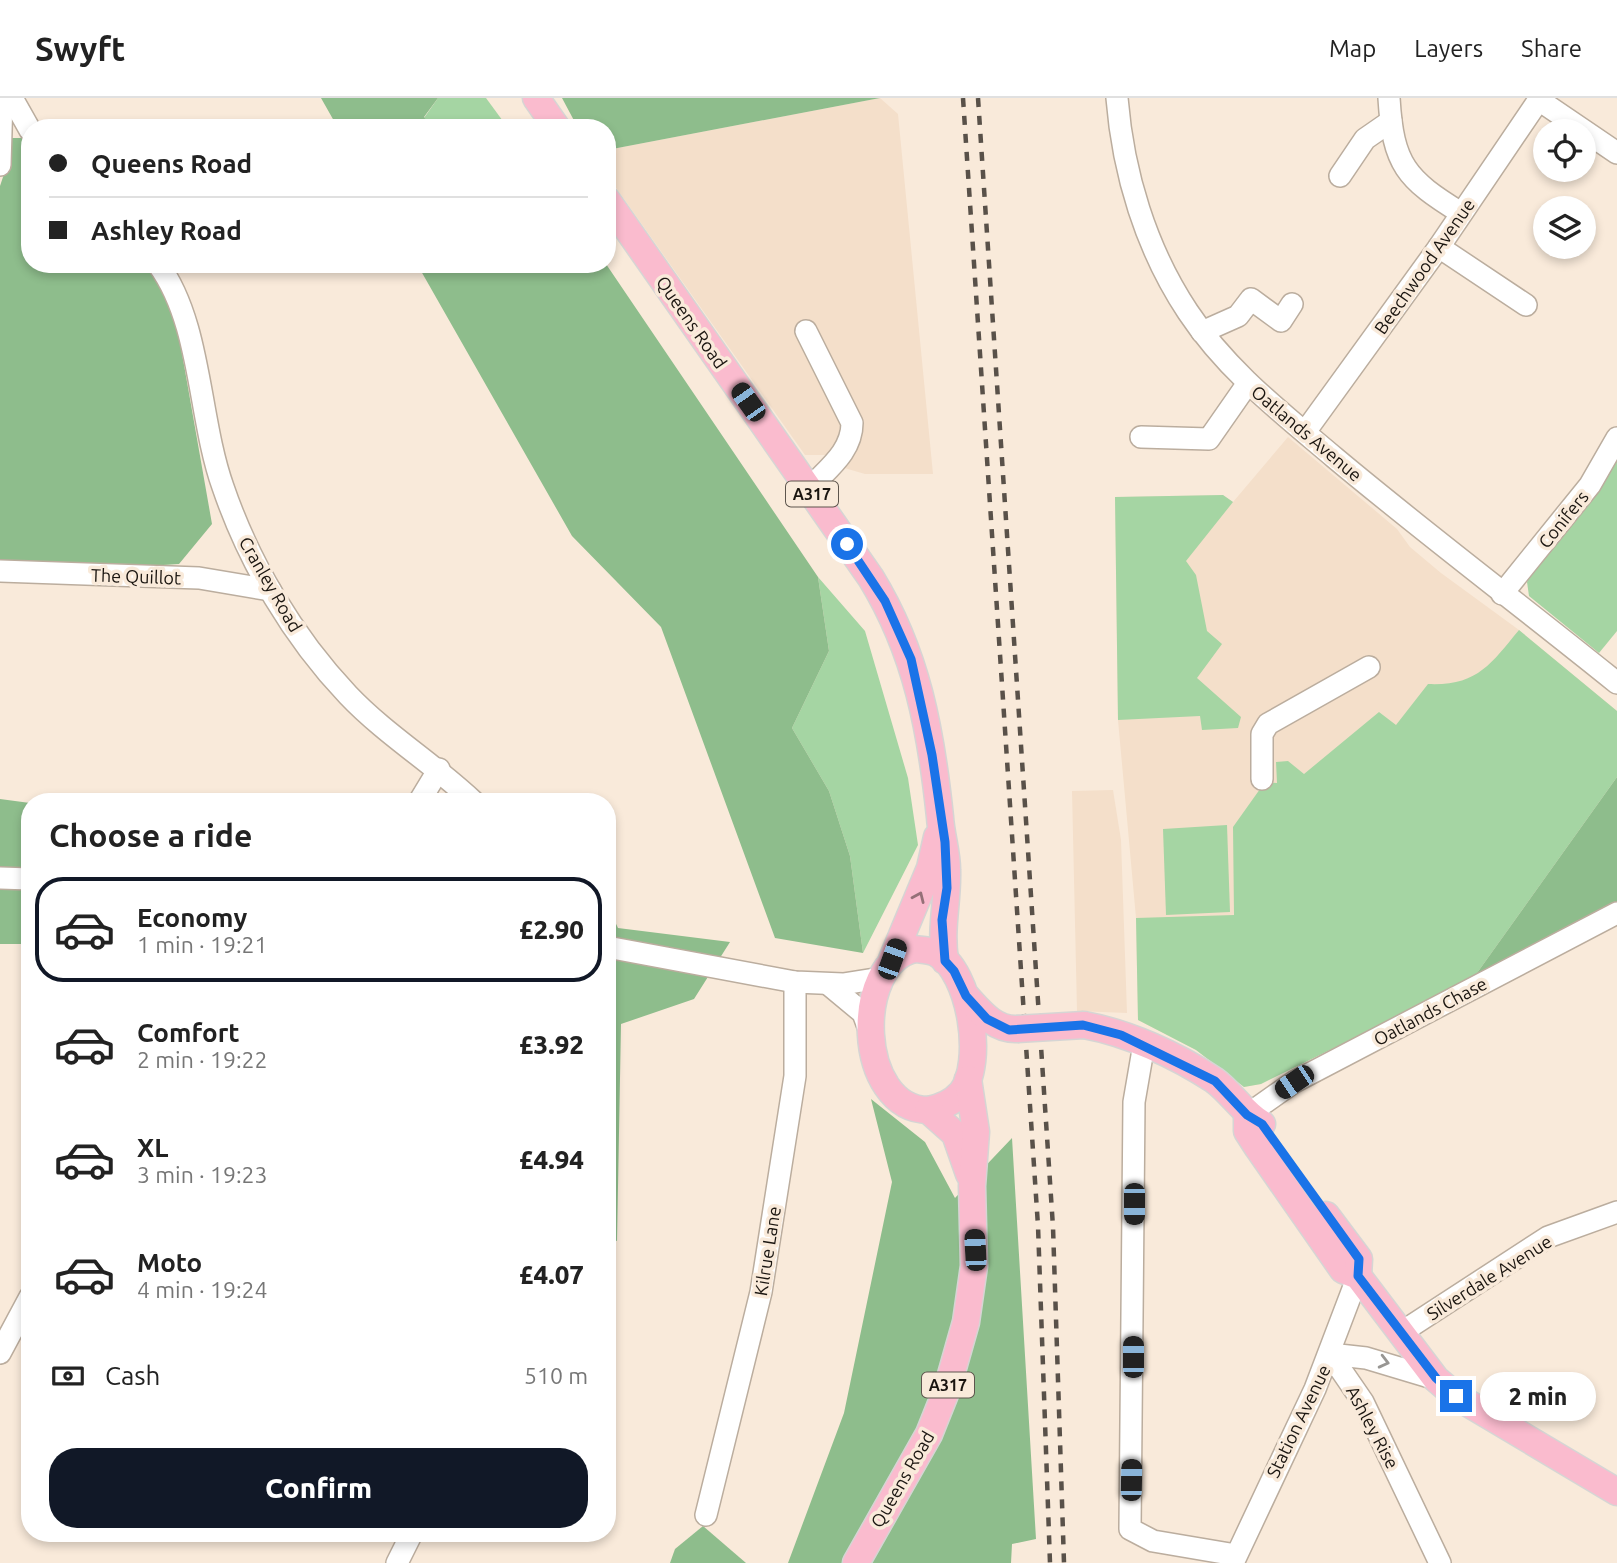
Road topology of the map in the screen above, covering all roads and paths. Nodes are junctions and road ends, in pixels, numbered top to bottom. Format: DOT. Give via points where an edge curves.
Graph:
graph roads {
  1 [pos="2,98"];
  2 [pos="12,98"];
  3 [pos="536,98"];
  4 [pos="1117,98"];
  5 [pos="1389,98"];
  6 [pos="1540,99"];
  7 [pos="24,119"];
  8 [pos="551,119"];
  9 [pos="1391,121"];
  10 [pos="1617,153"];
  11 [pos="0,165"];
  12 [pos="1340,176"];
  13 [pos="616,213"];
  14 [pos="1461,213"];
  15 [pos="1439,247"];
  16 [pos="1504,264"];
  17 [pos="164,273"];
  18 [pos="1491,282"];
  19 [pos="1292,304"];
  20 [pos="1526,305"];
  21 [pos="806,331"];
  22 [pos="1202,331"];
  23 [pos="1248,383"];
  24 [pos="1304,432"];
  25 [pos="1141,437"];
  26 [pos="1617,439"];
  27 [pos="808,489"];
  28 [pos="0,571"];
  29 [pos="270,590"];
  30 [pos="1502,594"];
  31 [pos="1368,667"];
  32 [pos="1617,683"];
  33 [pos="439,769"];
  34 [pos="1262,779"];
  35 [pos="424,793"];
  36 [pos="464,793"];
  37 [pos="940,822"];
  38 [pos="0,878"];
  39 [pos="21,879"];
  40 [pos="1617,913"];
  41 [pos="616,949"];
  42 [pos="945,961"];
  43 [pos="887,969"];
  44 [pos="794,982"];
  45 [pos="828,984"];
  46 [pos="966,996"];
  47 [pos="1013,1029"];
  48 [pos="870,1032"];
  49 [pos="1144,1044"];
  50 [pos="970,1068"];
  51 [pos="928,1110"];
  52 [pos="1247,1115"];
  53 [pos="972,1186"];
  54 [pos="1617,1212"];
  55 [pos="1358,1276"];
  56 [pos="21,1314"];
  57 [pos="1402,1332"];
  58 [pos="0,1353"];
  59 [pos="1330,1354"];
  60 [pos="1436,1378"];
  61 [pos="1617,1492"];
  62 [pos="706,1515"];
  63 [pos="408,1542"];
  64 [pos="1234,1559"];
  65 [pos="397,1563"];
  66 [pos="856,1563"];
  67 [pos="1440,1563"];
  1 -- 11 [label="street"];
  2 -- 7 [label="street"];
  3 -- 8 [label="main road"];
  4 -- 22 [label="street, Oatlands Avenue" via="1136,204 1186,310"];
  5 -- 9 [label="street"];
  6 -- 10 [label="street"];
  6 -- 14 [label="street, Beechwood Avenue"];
  9 -- 12 [label="street" via="1365,139"];
  9 -- 14 [label="street" via="1404,169"];
  13 -- 27 [label="main road, Queens Road / A317"];
  14 -- 15 [label="street, Beechwood Avenue"];
  15 -- 18 [label="street"];
  15 -- 24 [label="street, Beechwood Avenue"];
  16 -- 18 [label="street"];
  17 -- 29 [label="street, Cranley Road" via="186,323 223,487 248,551"];
  18 -- 20 [label="street"];
  19 -- 22 [label="street" via="1281,321 1251,299 1238,316"];
  21 -- 27 [label="street" via="852,423 849,447"];
  22 -- 23 [label="street, Oatlands Avenue"];
  23 -- 24 [label="street, Oatlands Avenue"];
  23 -- 25 [label="street" via="1209,439"];
  24 -- 30 [label="street, Oatlands Avenue"];
  26 -- 30 [label="street, Conifers" via="1590,485"];
  27 -- 37 [label="main road, Queens Road / A317" via="871,578 900,629 920,694"];
  28 -- 29 [label="street, The Quillot" via="199,578"];
  29 -- 33 [label="street, Cranley Road" via="348,695"];
  30 -- 32 [label="street, Oatlands Avenue"];
  31 -- 34 [label="street" via="1268,724 1262,734"];
  33 -- 35 [label="street"];
  33 -- 36 [label="street, Cranley Road"];
  37 -- 42 [label="main road, Queens Road / A317" via="947,871 942,920"];
  43 -- 37 [label="main road, Queens Road / A317, one-way" via="930,868"];
  38 -- 39 [label="street"];
  40 -- 52 [label="street, Oatlands Chase" via="1294,1082"];
  41 -- 44 [label="street"];
  42 -- 43 [label="main road" via="936,953 915,949 902,952"];
  42 -- 46 [label="main road"];
  43 -- 45 [label="street"];
  43 -- 48 [label="main road"];
  44 -- 45 [label="street"];
  44 -- 62 [label="street, Kilrue Lane" via="794,1076 761,1292"];
  45 -- 48 [label="street" via="863,1013"];
  46 -- 47 [label="main road" via="987,1019"];
  46 -- 50 [label="main road"];
  47 -- 49 [label="main road, bridge" via="1083,1025"];
  47 -- 50 [label="main road" via="986,1043"];
  48 -- 51 [label="main road" via="885,1088 901,1102"];
  49 -- 52 [label="main road" via="1215,1081"];
  49 -- 64 [label="street" via="1134,1102 1130,1529 1153,1541"];
  50 -- 51 [label="main road" via="961,1092"];
  50 -- 53 [label="main road, Queens Road / A317" via="976,1132"];
  51 -- 53 [label="main road, Queens Road / A317" via="955,1134"];
  52 -- 55 [label="main road" via="1262,1124 1359,1259"];
  53 -- 66 [label="main road, Queens Road / A317" via="973,1282 950,1379 929,1434"];
  54 -- 57 [label="street, Silverdale Avenue" via="1548,1237"];
  55 -- 57 [label="main road"];
  55 -- 59 [label="street, Station Avenue"];
  56 -- 58 [label="street"];
  57 -- 60 [label="main road"];
  59 -- 60 [label="street, Ashley Rise, one-way" via="1366,1358"];
  59 -- 64 [label="street, Station Avenue"];
  59 -- 67 [label="street, Ashley Rise" via="1363,1402"];
  60 -- 61 [label="main road" via="1485,1415"];
  63 -- 65 [label="street"];
}
